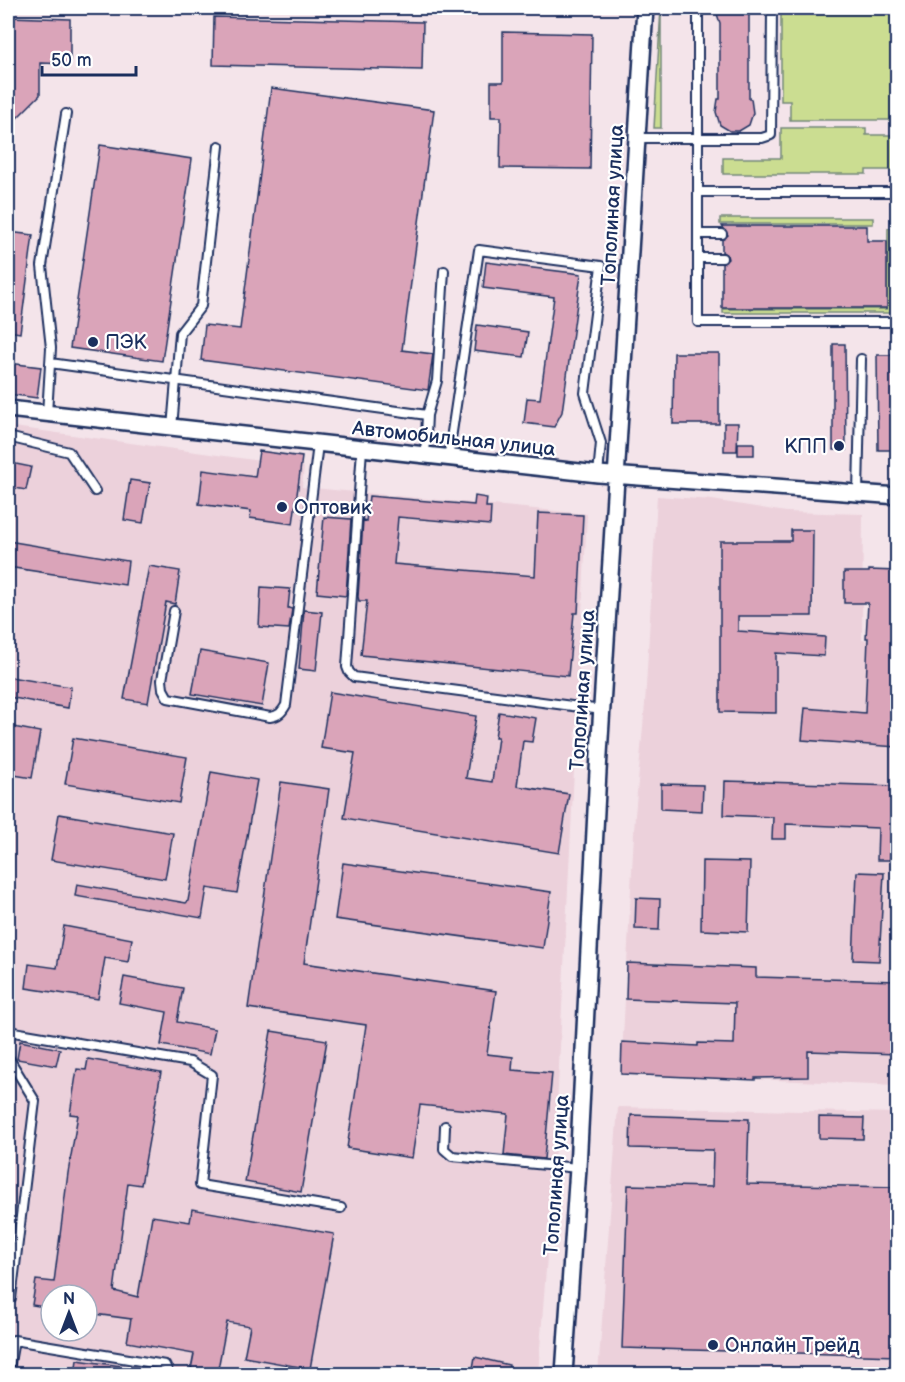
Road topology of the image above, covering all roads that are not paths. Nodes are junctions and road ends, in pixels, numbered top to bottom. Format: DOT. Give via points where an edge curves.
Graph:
graph roads {
  1 [pos="645,8"];
  2 [pos="698,8"];
  3 [pos="772,8"];
  4 [pos="66,114"];
  5 [pos="637,138"];
  6 [pos="698,138"];
  7 [pos="219,146"];
  8 [pos="698,192"];
  9 [pos="897,192"];
  10 [pos="698,234"];
  11 [pos="722,234"];
  12 [pos="698,258"];
  13 [pos="722,258"];
  14 [pos="444,271"];
  15 [pos="897,322"];
  16 [pos="861,359"];
  17 [pos="50,363"];
  18 [pos="176,382"];
  19 [pos="8,410"];
  20 [pos="47,414"];
  21 [pos="427,415"];
  22 [pos="172,428"];
  23 [pos="8,437"];
  24 [pos="318,444"];
  25 [pos="362,449"];
  26 [pos="424,456"];
  27 [pos="448,459"];
  28 [pos="598,474"];
  29 [pos="617,476"];
  30 [pos="94,490"];
  31 [pos="858,493"];
  32 [pos="897,496"];
  33 [pos="174,611"];
  34 [pos="602,710"];
  35 [pos="8,1031"];
  36 [pos="8,1057"];
  37 [pos="445,1126"];
  38 [pos="579,1168"];
  39 [pos="341,1208"];
  40 [pos="11,1299"];
  41 [pos="8,1374"];
  42 [pos="169,1374"];
  43 [pos="564,1374"];
  1 -- 5 [label="street, Тополиная улица"];
  2 -- 6 [label="lane"];
  3 -- 6 [label="lane" via="771,135"];
  4 -- 17 [label="lane" via="42,266"];
  5 -- 6 [label="lane"];
  5 -- 29 [label="street, Тополиная улица"];
  6 -- 8 [label="lane"];
  7 -- 18 [label="lane" via="201,306 180,333"];
  8 -- 9 [label="lane"];
  8 -- 10 [label="lane"];
  10 -- 11 [label="lane"];
  10 -- 12 [label="lane"];
  12 -- 13 [label="lane"];
  12 -- 15 [label="lane" via="698,322"];
  14 -- 21 [label="lane" via="437,381"];
  16 -- 31 [label="lane"];
  17 -- 18 [label="lane"];
  17 -- 20 [label="lane"];
  18 -- 21 [label="lane"];
  18 -- 22 [label="lane"];
  19 -- 20 [label="street, Автомобильная улица"];
  20 -- 22 [label="street, Автомобильная улица"];
  21 -- 26 [label="lane"];
  22 -- 24 [label="street, Автомобильная улица"];
  23 -- 30 [label="lane" via="69,452"];
  24 -- 25 [label="street, Автомобильная улица"];
  24 -- 33 [label="lane" via="283,711 270,717 168,698 162,680"];
  25 -- 26 [label="street, Автомобильная улица"];
  25 -- 34 [label="lane" via="349,672 354,677"];
  26 -- 27 [label="street, Автомобильная улица"];
  27 -- 28 [label="street, Автомобильная улица"];
  27 -- 28 [label="lane" via="478,250 601,266 585,393 601,443"];
  28 -- 29 [label="street, Автомобильная улица"];
  29 -- 31 [label="street, Автомобильная улица"];
  29 -- 34 [label="street, Тополиная улица"];
  31 -- 32 [label="street, Автомобильная улица"];
  34 -- 38 [label="street, Тополиная улица"];
  35 -- 39 [label="lane" via="190,1062 212,1075 200,1185"];
  36 -- 40 [label="lane" via="35,1101"];
  37 -- 38 [label="lane" via="444,1149 452,1156"];
  38 -- 43 [label="street, Тополиная улица"];
  41 -- 42 [label="lane" via="14,1340 165,1365"];
}
